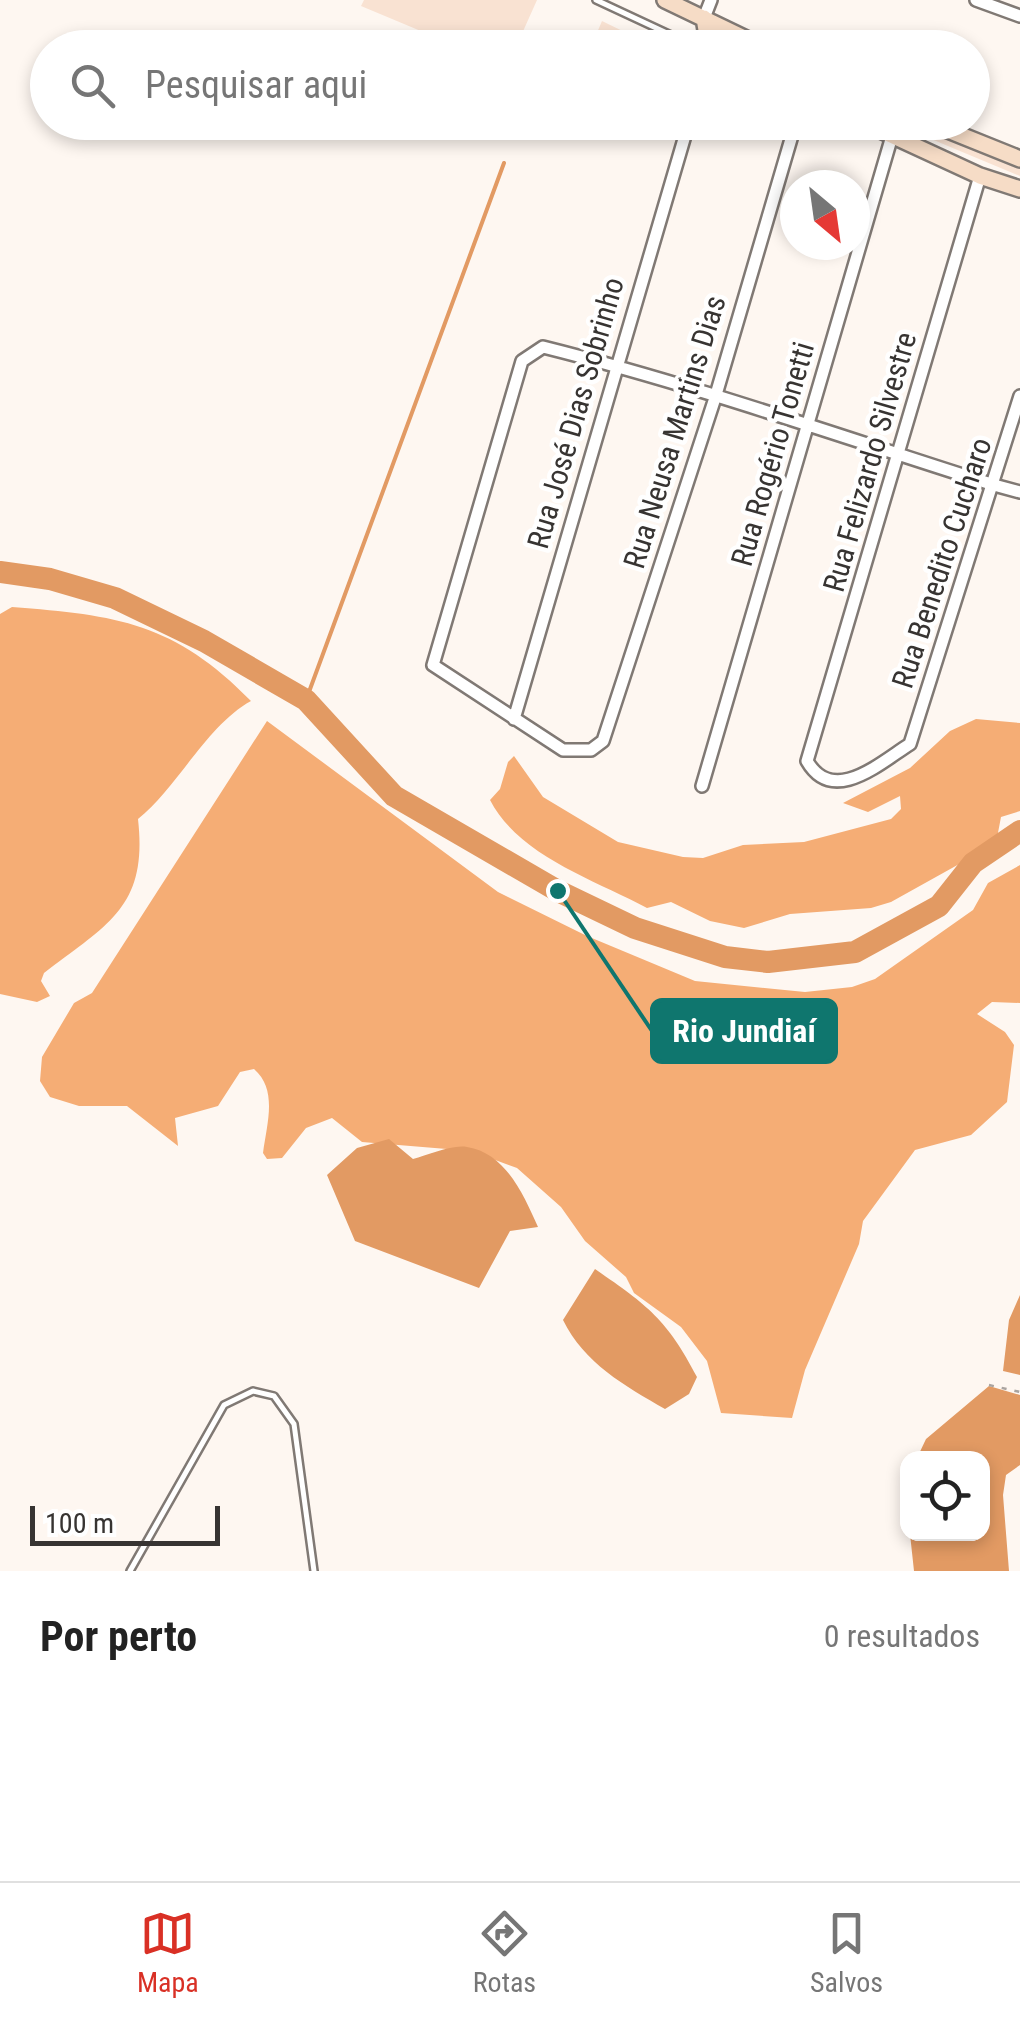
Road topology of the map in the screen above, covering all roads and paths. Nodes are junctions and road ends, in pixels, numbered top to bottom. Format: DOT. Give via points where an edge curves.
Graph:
graph roads {
  1 [pos="596,0"];
  2 [pos="665,0"];
  3 [pos="711,0"];
  4 [pos="976,0"];
  5 [pos="1020,16"];
  6 [pos="704,18"];
  7 [pos="660,30"];
  8 [pos="706,30"];
  9 [pos="728,30"];
  10 [pos="685,140"];
  11 [pos="791,140"];
  12 [pos="891,140"];
  13 [pos="901,140"];
  14 [pos="974,140"];
  15 [pos="1020,158"];
  16 [pos="980,176"];
  17 [pos="1020,189"];
  18 [pos="618,368"];
  19 [pos="1020,396"];
  20 [pos="715,398"];
  21 [pos="807,426"];
  22 [pos="899,455"];
  23 [pos="994,485"];
  24 [pos="1020,492"];
  25 [pos="514,719"];
  26 [pos="910,744"];
  27 [pos="702,786"];
  28 [pos="988,1384"];
  29 [pos="1020,1392"];
  30 [pos="130,1571"];
  31 [pos="314,1571"];
  1 -- 7 [label="lane"];
  2 -- 6 [label="main road"];
  3 -- 6 [label="street"];
  4 -- 5 [label="street"];
  6 -- 8 [label="main road"];
  6 -- 9 [label="main road"];
  10 -- 18 [label="street, Rua José Dias Sobrinho"];
  11 -- 20 [label="street, Rua Neusa Martins Dias"];
  12 -- 21 [label="street, Rua Rogério Tonetti"];
  13 -- 16 [label="main road"];
  14 -- 15 [label="main road"];
  16 -- 17 [label="main road"];
  16 -- 22 [label="street, Rua Felizardo Silvestre"];
  18 -- 20 [label="street"];
  18 -- 25 [label="street, Rua José Dias Sobrinho"];
  18 -- 25 [label="street" via="543,348 522,361 432,655 432,665"];
  19 -- 23 [label="street, Rua Benedito Cucharo"];
  20 -- 21 [label="street"];
  20 -- 25 [label="street, Rua Neusa Martins Dias" via="603,741 591,750 562,750"];
  21 -- 22 [label="street"];
  21 -- 27 [label="street, Rua Rogério Tonetti"];
  22 -- 23 [label="street"];
  22 -- 26 [label="street, Rua Felizardo Silvestre" via="807,761 815,774 833,782 852,780"];
  23 -- 24 [label="street"];
  23 -- 26 [label="street, Rua Benedito Cucharo"];
  28 -- 29 [label="path"];
  30 -- 31 [label="lane" via="224,1406 253,1391 274,1396 294,1424"];
}
